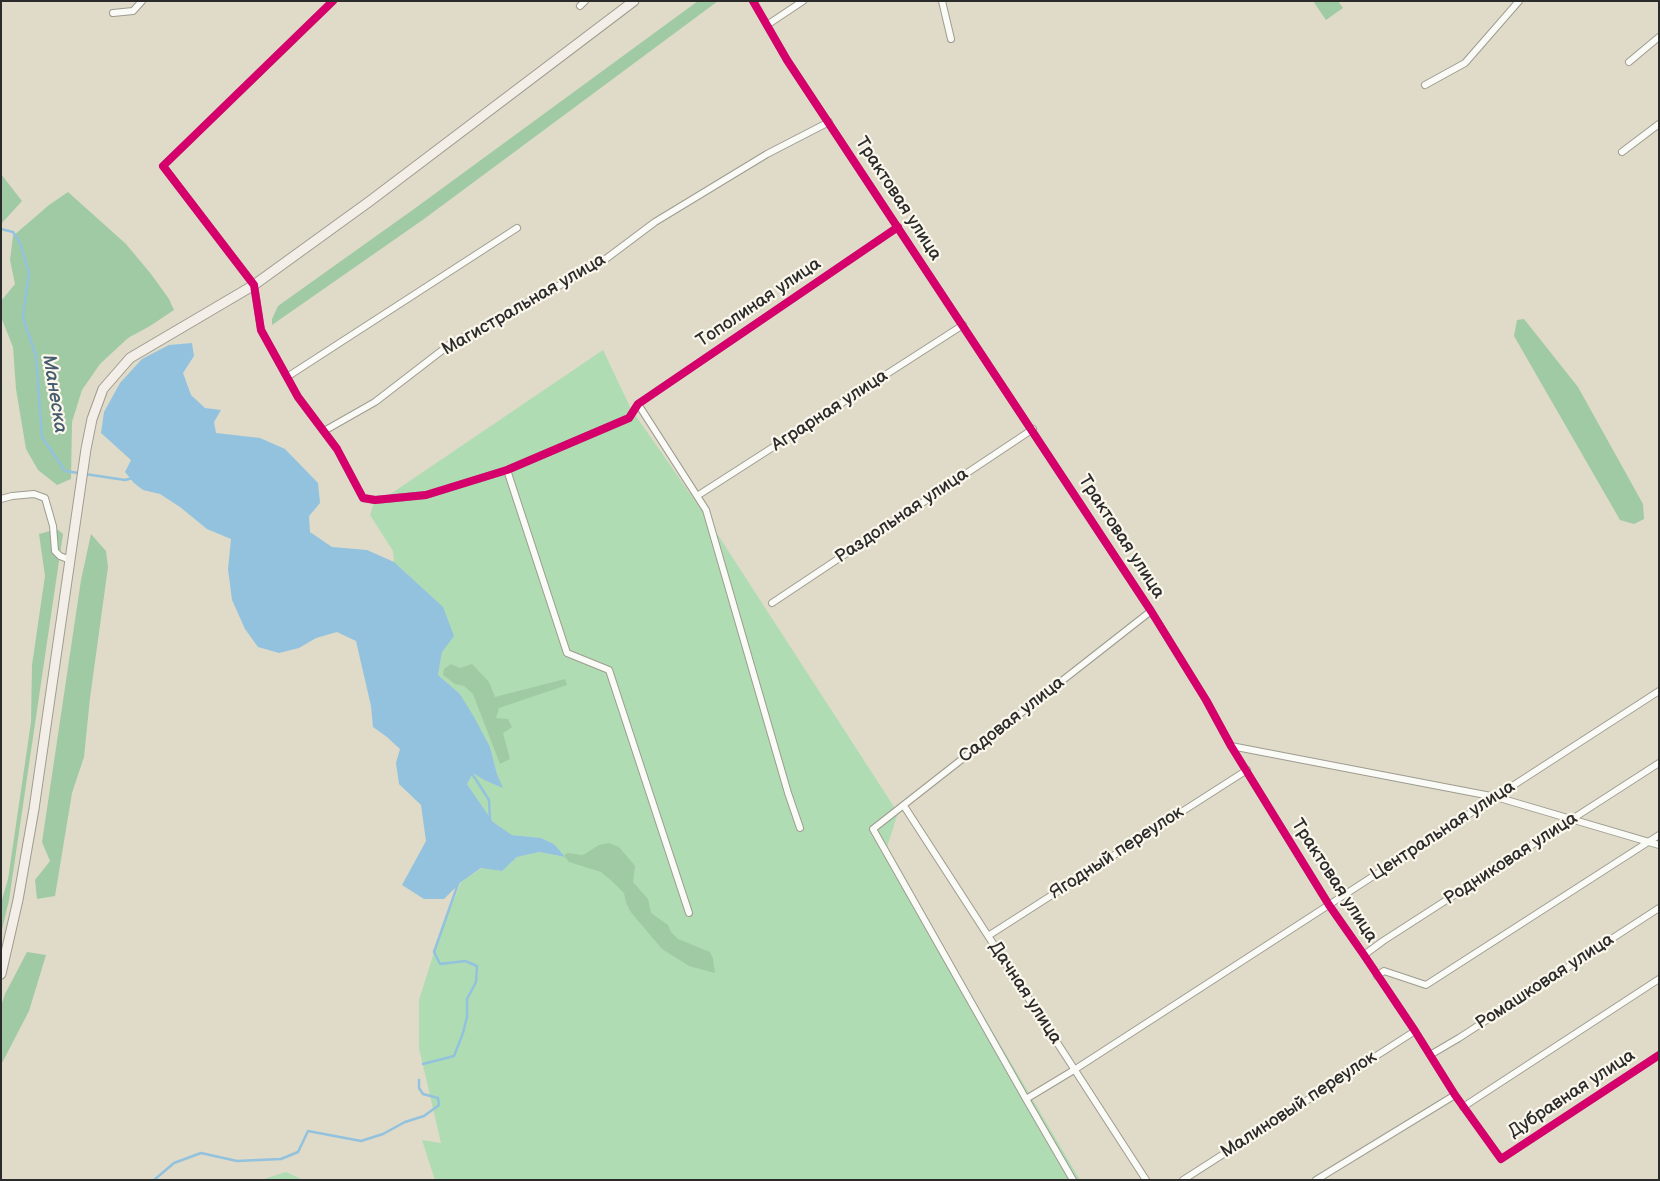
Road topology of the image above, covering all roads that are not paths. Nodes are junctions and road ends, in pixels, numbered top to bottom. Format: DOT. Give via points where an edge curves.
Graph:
graph roads {
  1 [pos="142,1"];
  2 [pos="333,1"];
  3 [pos="634,1"];
  4 [pos="753,1"];
  5 [pos="803,1"];
  6 [pos="942,1"];
  7 [pos="1519,1"];
  8 [pos="114,13"];
  9 [pos="767,25"];
  10 [pos="1659,36"];
  11 [pos="951,39"];
  12 [pos="1629,62"];
  13 [pos="1426,85"];
  14 [pos="829,122"];
  15 [pos="1659,124"];
  16 [pos="1622,152"];
  17 [pos="898,227"];
  18 [pos="517,228"];
  19 [pos="254,285"];
  20 [pos="963,325"];
  21 [pos="287,377"];
  22 [pos="638,404"];
  23 [pos="1033,429"];
  24 [pos="324,431"];
  25 [pos="507,470"];
  26 [pos="697,496"];
  27 [pos="1,499"];
  28 [pos="70,560"];
  29 [pos="772,603"];
  30 [pos="1151,611"];
  31 [pos="1659,692"];
  32 [pos="1231,746"];
  33 [pos="1659,763"];
  34 [pos="1247,770"];
  35 [pos="1496,797"];
  36 [pos="904,806"];
  37 [pos="1571,820"];
  38 [pos="800,828"];
  39 [pos="1659,835"];
  40 [pos="1650,841"];
  41 [pos="1659,845"];
  42 [pos="1328,905"];
  43 [pos="1659,908"];
  44 [pos="689,913"];
  45 [pos="988,936"];
  46 [pos="1364,955"];
  47 [pos="1,974"];
  48 [pos="1377,976"];
  49 [pos="1659,979"];
  50 [pos="1415,1031"];
  51 [pos="1430,1055"];
  52 [pos="1659,1055"];
  53 [pos="1074,1070"];
  54 [pos="1455,1095"];
  55 [pos="1026,1099"];
  56 [pos="1464,1107"];
  57 [pos="1501,1159"];
  58 [pos="1073,1180"];
  59 [pos="1146,1180"];
  60 [pos="1183,1180"];
  61 [pos="1316,1180"];
  1 -- 8 [label="street" via="133,10"];
  2 -- 19 [label="street" via="163,166"];
  3 -- 19 [label="main road"];
  4 -- 9 [label="street, Трактовая улица"];
  5 -- 9 [label="street"];
  6 -- 11 [label="street"];
  7 -- 13 [label="street" via="1465,63"];
  9 -- 14 [label="street, Трактовая улица"];
  10 -- 12 [label="street"];
  14 -- 17 [label="street, Трактовая улица"];
  14 -- 24 [label="street, Магистральная улица" via="767,154 655,222 599,264 449,345 375,402"];
  15 -- 16 [label="street"];
  17 -- 20 [label="street, Трактовая улица"];
  17 -- 22 [label="street, Тополиная улица"];
  18 -- 21 [label="street"];
  19 -- 21 [label="street" via="261,330"];
  19 -- 28 [label="main road" via="130,358 103,389 86,449"];
  20 -- 23 [label="street, Трактовая улица"];
  20 -- 26 [label="street, Аграрная улица"];
  21 -- 24 [label="street"];
  22 -- 25 [label="street, Тополиная улица" via="629,418"];
  22 -- 26 [label="street"];
  23 -- 29 [label="street, Раздольная улица"];
  23 -- 30 [label="street, Трактовая улица"];
  24 -- 25 [label="street, Тополиная улица" via="338,449 363,498 426,496"];
  25 -- 44 [label="street" via="567,653 609,670"];
  26 -- 38 [label="street" via="706,510"];
  27 -- 28 [label="street" via="34,494 45,498 53,526 55,552"];
  28 -- 47 [label="main road" via="33,818"];
  30 -- 32 [label="street, Трактовая улица"];
  30 -- 36 [label="street, Садовая улица"];
  31 -- 35 [label="street, Центральная улица"];
  32 -- 34 [label="street, Трактовая улица"];
  32 -- 35 [label="street"];
  33 -- 37 [label="street, Родниковая улица"];
  34 -- 42 [label="street, Трактовая улица"];
  34 -- 45 [label="street, Ягодный переулок"];
  35 -- 37 [label="street"];
  35 -- 42 [label="street, Центральная улица"];
  36 -- 45 [label="street, Дачная улица"];
  36 -- 55 [label="street, Садовая улица" via="873,829"];
  37 -- 40 [label="street"];
  37 -- 46 [label="street, Родниковая улица"];
  39 -- 40 [label="street"];
  40 -- 41 [label="street"];
  40 -- 48 [label="street" via="1426,985 1384,971"];
  42 -- 46 [label="street, Трактовая улица"];
  42 -- 53 [label="street, Центральная улица"];
  43 -- 51 [label="street, Ромашковая улица"];
  45 -- 53 [label="street, Дачная улица"];
  46 -- 48 [label="street, Трактовая улица"];
  48 -- 50 [label="street, Трактовая улица"];
  49 -- 56 [label="street"];
  50 -- 51 [label="street, Трактовая улица"];
  50 -- 60 [label="street, Малиновый переулок"];
  51 -- 54 [label="street, Трактовая улица"];
  52 -- 57 [label="street, Дубравная улица"];
  53 -- 55 [label="street, Центральная улица"];
  53 -- 59 [label="street, Дачная улица"];
  54 -- 56 [label="street, Трактовая улица"];
  54 -- 61 [label="street"];
  55 -- 58 [label="street"];
  56 -- 57 [label="street, Трактовая улица"];
}
